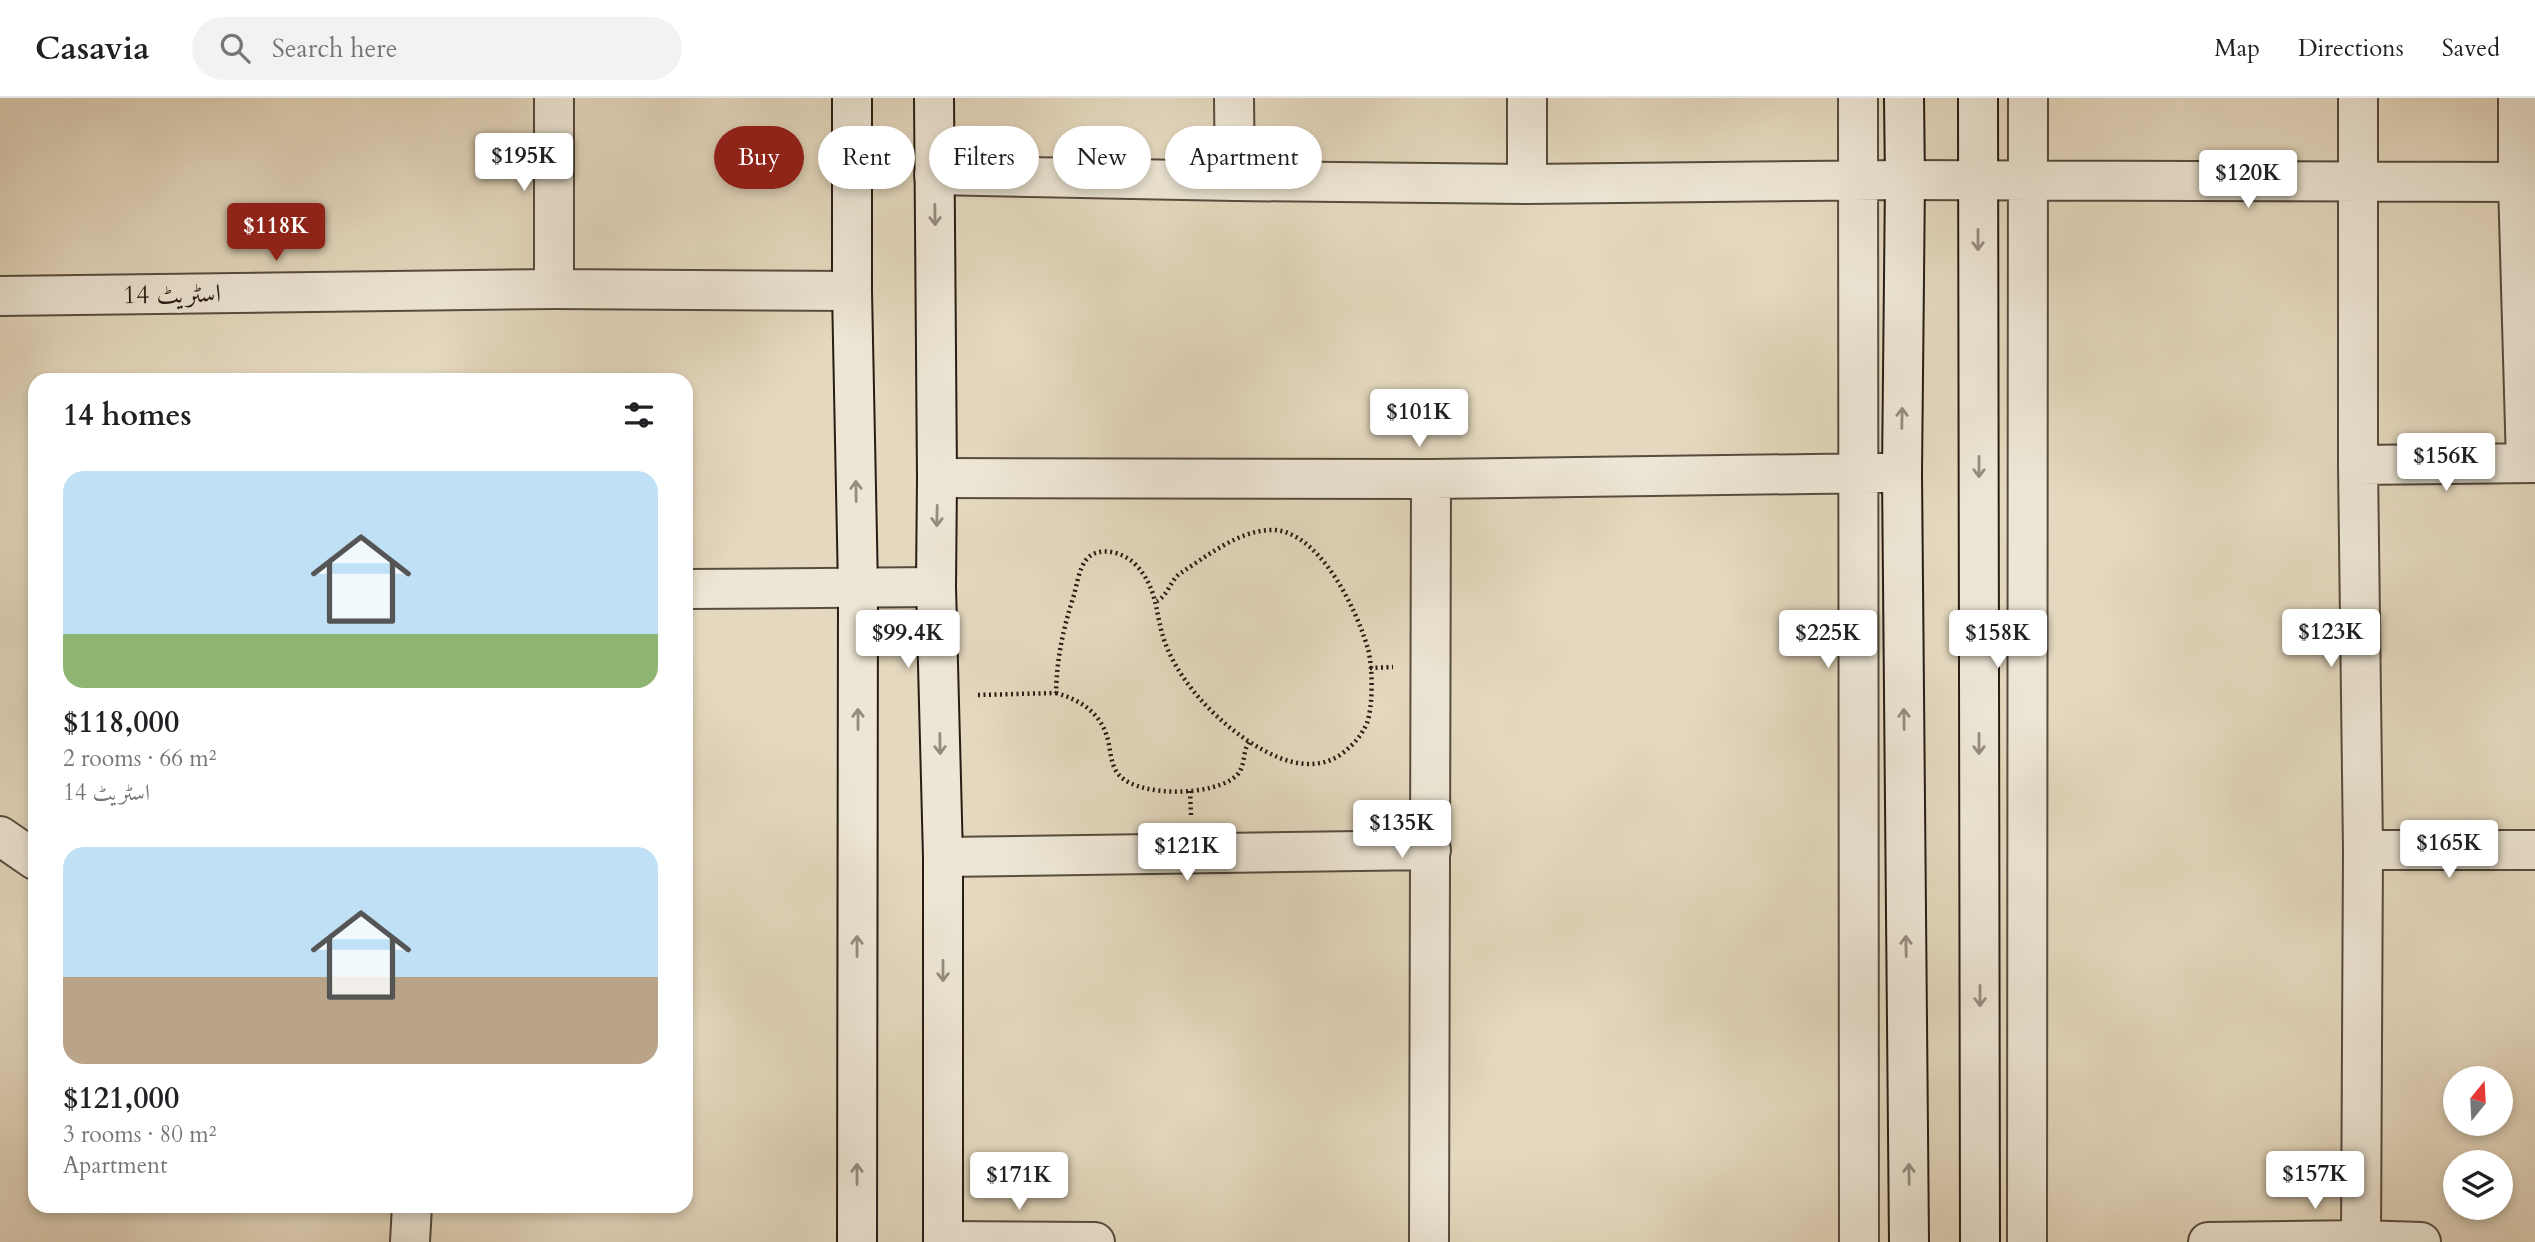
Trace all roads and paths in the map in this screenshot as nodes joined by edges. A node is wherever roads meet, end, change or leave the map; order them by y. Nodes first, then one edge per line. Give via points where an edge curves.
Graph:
1 (554, 98) edge
2 (852, 98) edge
3 (934, 98) edge
4 (1234, 98) edge
5 (1527, 98) edge
6 (1858, 98) edge
7 (1904, 98) edge
8 (1978, 98) edge
9 (2028, 98) edge
10 (2358, 98) edge
11 (2518, 98) edge
12 (934, 126) edge
13 (1234, 126) edge
14 (1039, 177) edge
15 (1165, 180) edge
16 (1905, 180) junction
17 (2028, 180) junction
18 (2358, 180) junction
19 (1859, 181) junction
20 (1978, 181) junction
21 (1322, 182) edge
22 (2518, 182) junction
23 (1527, 184) junction
24 (934, 189) edge
25 (554, 289) junction
26 (852, 291) junction
27 (0, 296) edge
28 (2530, 463) edge
29 (2358, 465) junction
30 (1902, 473) junction
31 (1857, 474) junction
32 (937, 478) junction
33 (1431, 479) junction
34 (936, 587) junction
35 (858, 588) junction
36 (693, 589) edge
37 (1157, 601) junction
38 (1056, 693) junction
39 (939, 697) junction
40 (1249, 742) junction
41 (0, 836) edge
42 (1432, 850) junction
43 (2363, 850) junction
44 (2535, 850) edge
45 (28, 855) edge
46 (943, 857) junction
47 (412, 1213) edge
48 (2361, 1240) junction
49 (410, 1242) edge
50 (857, 1242) edge
51 (943, 1242) edge
52 (1095, 1242) edge
53 (1429, 1242) edge
54 (1859, 1242) edge
55 (1909, 1242) edge
56 (1980, 1242) edge
57 (2027, 1242) edge
58 (2208, 1242) edge
59 (2421, 1242) edge

1 - 25 street
2 - 26 street
3 - 12 street
4 - 13 street
5 - 23 street
6 - 19 street
7 - 16 street
8 - 20 street
9 - 17 street
10 - 18 street
11 - 22 street
14 - 15 street
16 - 19 street
16 - 20 street
30 -> 16 street
17 - 18 street
17 - 20 street
17 - 57 street
18 - 22 street
18 - 29 street
19 - 23 street
19 - 31 street
20 -> 56 street
21 - 23 street
22 - 28 street
24 -> 32 street
25 - 26 street, اسٹریٹ 14
25 - 27 street, اسٹریٹ 14
35 -> 26 street
28 - 29 street
29 - 43 street
30 - 31 street
55 -> 30 street
31 - 33 street
31 - 54 street
32 - 33 street
32 -> 34 street
33 - 42 street
34 - 35 street
34 - 39 street
35 - 36 street
50 -> 35 street
37 - 38 path via 1149,582 1132,562 1114,552 1088,558 1059,645
37 - 40 path via 1166,646 1182,675 1198,696
37 - 40 path via 1179,574 1228,543 1270,530 1289,533 1308,545 1327,566 1369,652 1367,722 1354,746 1332,761 1303,765
38 - 39 path
38 - 40 path via 1098,716 1117,774 1156,790 1207,789 1235,777
39 -> 46 street
41 - 45 street
42 - 46 street
42 - 53 street
43 - 44 street
43 - 48 street
46 -> 51 street
47 - 49 street
48 - 58 street
48 - 59 street
51 - 52 street

